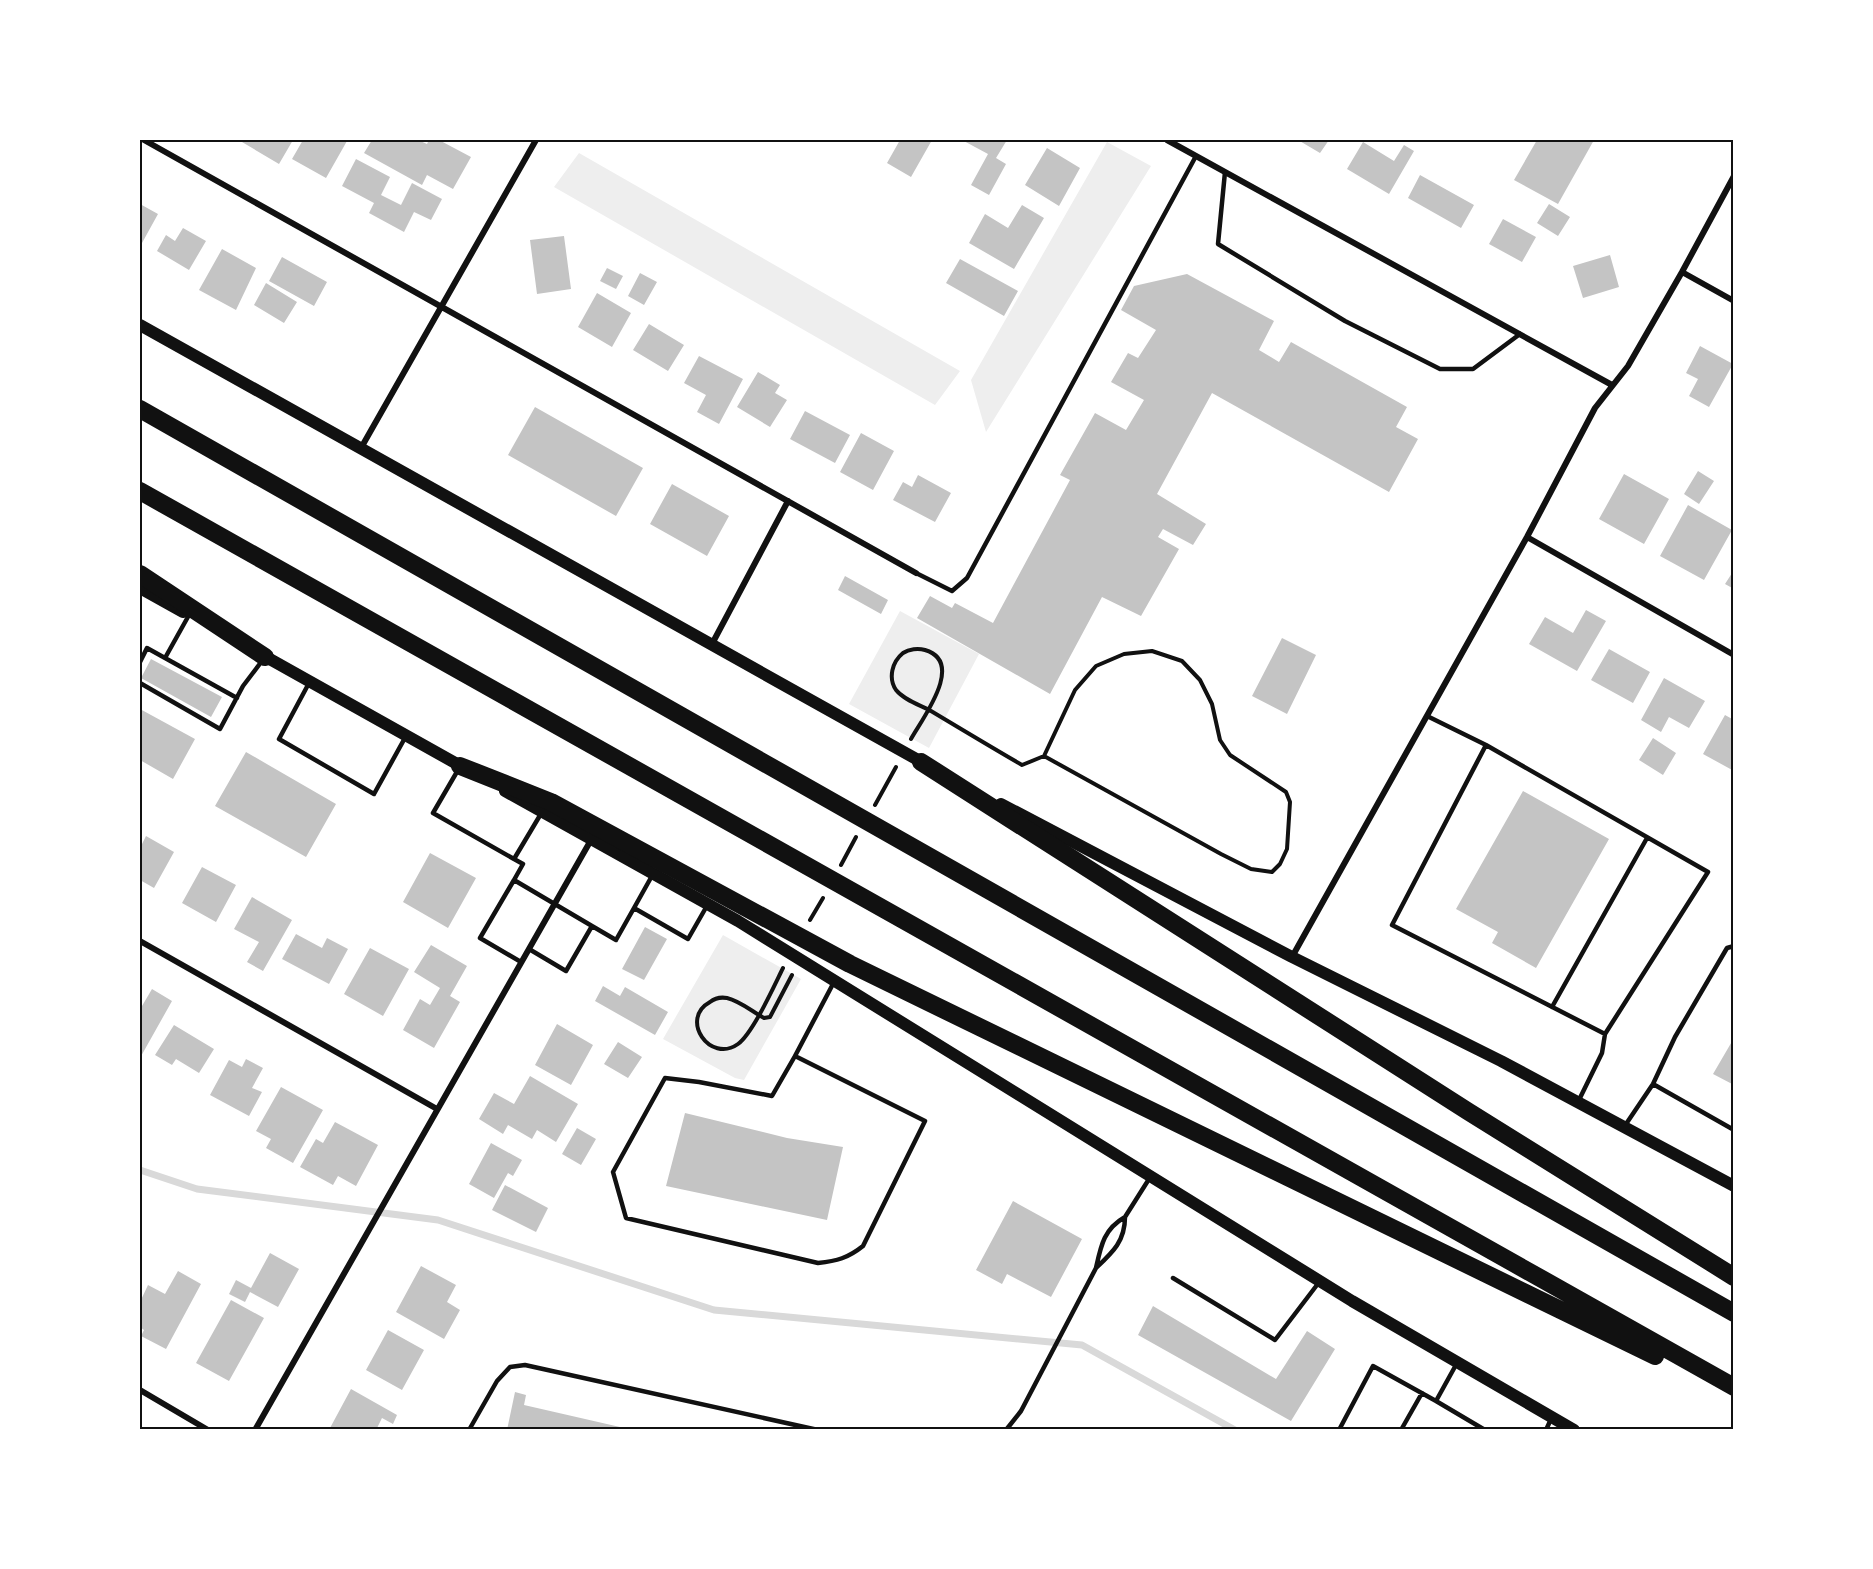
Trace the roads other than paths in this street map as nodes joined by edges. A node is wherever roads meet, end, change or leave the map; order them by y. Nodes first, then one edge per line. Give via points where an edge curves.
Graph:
1 (144, 140) edge
2 (536, 140) edge
3 (1167, 140) edge
4 (1196, 156) junction
5 (1225, 172) junction
6 (1734, 176) edge
7 (1683, 272) junction
8 (1734, 301) edge
9 (440, 306) junction
10 (140, 325) edge
11 (1520, 334) junction
12 (1612, 385) junction
13 (140, 409) edge
14 (360, 448) junction
15 (140, 491) edge
16 (789, 501) junction
17 (1527, 537) junction
18 (916, 573) joint
19 (140, 574) edge
20 (140, 588) edge
21 (189, 615) junction
22 (712, 645) junction
23 (1734, 655) edge
24 (265, 657) junction
25 (165, 658) junction
26 (140, 662) edge
27 (309, 682) junction
28 (140, 683) edge
29 (237, 698) junction
30 (1426, 716) junction
31 (406, 736) junction
32 (1486, 745) junction
33 (921, 762) junction
34 (460, 766) junction
35 (542, 812) junction
36 (1647, 838) junction
37 (591, 840) junction
38 (513, 860) junction
39 (652, 874) junction
40 (514, 880) junction
41 (555, 904) junction
42 (708, 904) junction
43 (634, 908) junction
44 (592, 926) junction
45 (140, 941) edge
46 (1734, 946) edge
47 (529, 949) junction
48 (1292, 957) junction
49 (521, 962) junction
50 (834, 982) junction
51 (1552, 1007) junction
52 (1605, 1034) junction
53 (795, 1056) junction
54 (1653, 1084) junction
55 (1578, 1102) junction
56 (437, 1109) junction
57 (1624, 1126) junction
58 (1734, 1130) edge
59 (1150, 1177) junction
60 (1734, 1186) edge
61 (1125, 1217) junction
62 (1096, 1268) junction
63 (1734, 1276) edge
64 (1173, 1278) dead end
65 (1320, 1281) junction
66 (1734, 1313) edge
67 (1458, 1362) junction
68 (1734, 1387) edge
69 (140, 1390) edge
70 (1422, 1393) junction
71 (1734, 1394) edge
72 (1436, 1401) junction
73 (1553, 1417) junction
74 (208, 1430) edge
75 (255, 1430) edge
76 (469, 1430) edge
77 (818, 1430) edge
78 (1006, 1430) edge
79 (1339, 1430) edge
80 (1401, 1430) edge
81 (1485, 1430) edge
82 (1546, 1430) edge
83 (1574, 1430) edge

1 - 9 street
2 - 9 street
3 - 4 street
4 - 5 street
4 - 18 lane via 967,578 952,591
5 - 11 street
5 - 11 lane via 1218,244 1346,321 1440,369 1473,369
6 - 7 street
7 - 8 street
7 - 12 street via 1628,366
9 - 14 street
9 - 16 street
10 - 14 main road
11 - 12 street
12 - 17 street via 1595,408
13 - 66 highway
14 - 22 main road
15 - 68 highway
16 - 18 street
16 - 22 street
17 - 23 street
17 - 30 street
19 - 24 highway
20 - 21 main road
21 - 24 main road
21 - 25 lane
22 - 33 main road
24 - 27 main road
24 - 29 lane
25 - 26 lane via 147,648
25 - 29 lane
27 - 31 main road
27 - 31 lane via 279,738 374,794
28 - 29 lane via 220,729
30 - 32 lane
30 - 48 street
31 - 34 main road
32 - 36 lane
32 - 51 lane via 1392,926
33 - 48 main road
33 - 63 highway
34 - 35 main road
34 - 38 lane via 433,813
34 - 71 highway via 551,802 850,964
35 - 37 main road
35 - 38 lane
36 - 51 lane
36 - 52 lane via 1708,872
37 - 39 main road
37 - 41 street
38 - 40 lane via 523,864
39 - 42 main road
39 - 43 lane
40 - 41 lane
40 - 49 lane via 480,938
41 - 44 lane
41 - 47 street
42 - 43 lane via 688,939
42 - 50 main road
43 - 44 lane via 616,940
44 - 47 lane via 566,971
45 - 56 street
46 - 54 lane via 1727,948
47 - 49 street
48 - 55 main road
49 - 56 street
50 - 53 lane
50 - 59 main road
51 - 52 lane
52 - 55 lane via 1602,1053
53 - 53 lane via 925,1121 862,1246 837,1261 818,1263 626,1218 613,1172 664,1078 772,1096
54 - 57 lane
54 - 58 lane
55 - 57 main road
56 - 75 street
57 - 60 main road
59 - 61 lane
59 - 65 main road
61 - 62 lane via 1125,1231 1114,1251
61 - 62 lane via 1113,1224 1101,1245
62 - 78 lane via 1021,1411
64 - 65 lane via 1275,1340
65 - 67 main road
67 - 72 lane
67 - 73 main road
69 - 74 street
70 - 72 lane
70 - 79 lane via 1373,1366
70 - 80 lane
72 - 81 lane
73 - 82 lane
73 - 83 main road
76 - 77 lane via 497,1382 510,1368 525,1365

